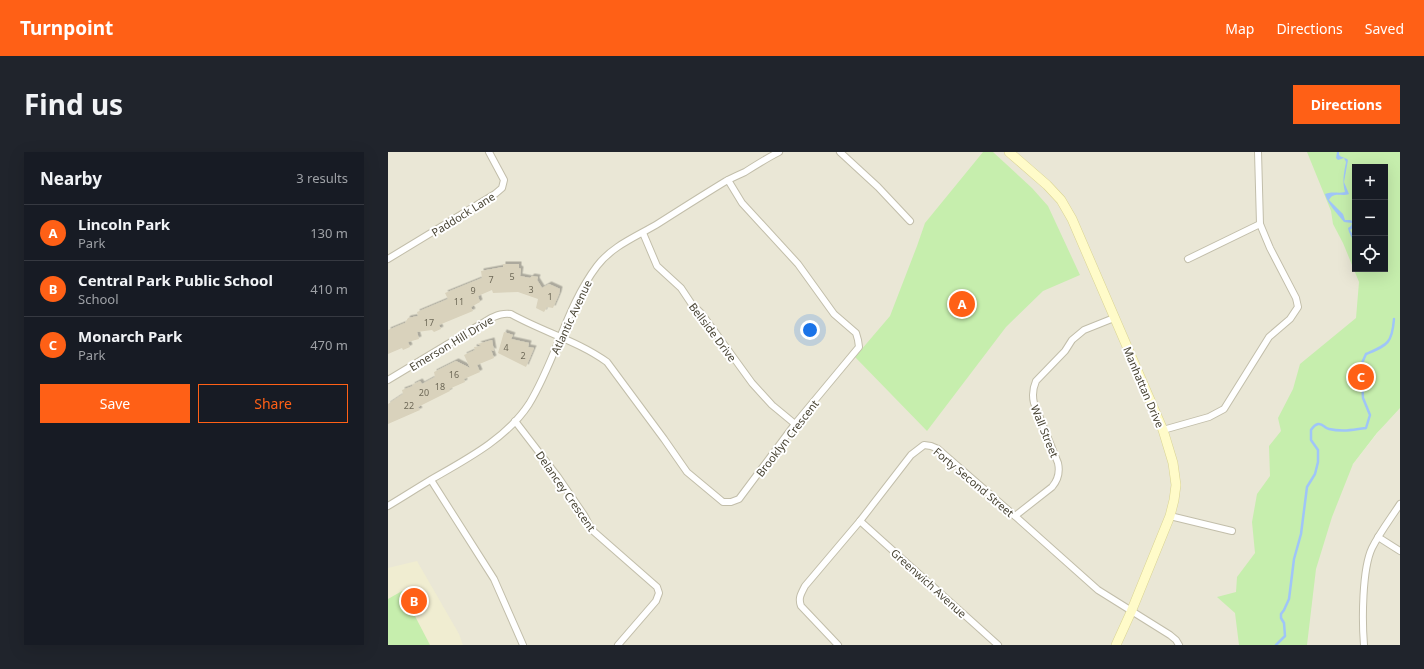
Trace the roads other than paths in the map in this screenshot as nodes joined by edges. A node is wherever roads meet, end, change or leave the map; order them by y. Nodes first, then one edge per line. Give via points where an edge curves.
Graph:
1 (489, 152) edge
2 (779, 152) edge
3 (840, 152) edge
4 (1009, 152) edge
5 (1258, 152) edge
6 (728, 180) junction
7 (910, 221) dead end
8 (1260, 224) junction
9 (643, 233) junction
10 (388, 259) edge
11 (1188, 259) dead end
12 (1114, 318) junction
13 (560, 336) junction
14 (388, 380) edge
15 (515, 421) junction
16 (795, 424) junction
17 (1163, 430) junction
18 (431, 480) junction
19 (1400, 504) edge
20 (388, 506) edge
21 (1015, 516) junction
22 (1170, 516) junction
23 (860, 521) junction
24 (1232, 531) dead end
25 (1378, 537) junction
26 (1400, 551) edge
27 (1131, 612) junction
28 (523, 645) edge
29 (618, 645) edge
30 (838, 645) edge
31 (998, 645) edge
32 (1116, 645) edge
33 (1179, 645) edge
34 (1364, 645) edge

1 - 10 street, Paddock Lane via 504,180 502,188 485,201
2 - 6 street, Atlantic Avenue
3 - 7 street
4 - 12 street, Manhattan Drive via 1061,200 1072,219
5 - 8 street
6 - 9 street, Atlantic Avenue
6 - 16 street, Brooklyn Crescent via 742,204 798,264 834,314 856,333 858,340 859,347 854,354
8 - 11 street
8 - 17 street via 1298,307 1290,319 1269,337 1224,409 1209,417
9 - 13 street, Atlantic Avenue via 625,241 598,265 585,284
9 - 16 street, Bellside Drive via 657,266 681,288 756,387 772,405
12 - 17 street, Manhattan Drive
12 - 21 street, Wall Street via 1084,330 1036,381 1032,396 1058,463 1058,476 1052,487
13 - 14 street, Emerson Hill Drive via 511,314 499,314
13 - 15 street, Atlantic Avenue via 536,392
13 - 16 street, Brooklyn Crescent via 607,362 687,472 723,502 739,499
15 - 18 street, Atlantic Avenue via 482,449
15 - 29 street, Delancey Crescent via 558,477 592,530 657,588 659,593 656,601
17 - 22 street, Manhattan Drive via 1173,462 1176,485
18 - 20 street, Atlantic Avenue
18 - 28 street via 494,580
19 - 25 street
21 - 23 street, Forty Second Street via 938,449 924,445 911,455
21 - 27 street, Forty Second Street via 1098,590
22 - 24 street
22 - 27 street, Manhattan Drive
23 - 30 street, Forty Second Street via 800,595 799,601 806,613
23 - 31 street, Greenwich Avenue
25 - 26 street
25 - 34 street via 1369,556 1366,578 1362,626
27 - 32 street, Manhattan Drive
27 - 33 street, Forty Second Street via 1170,635

